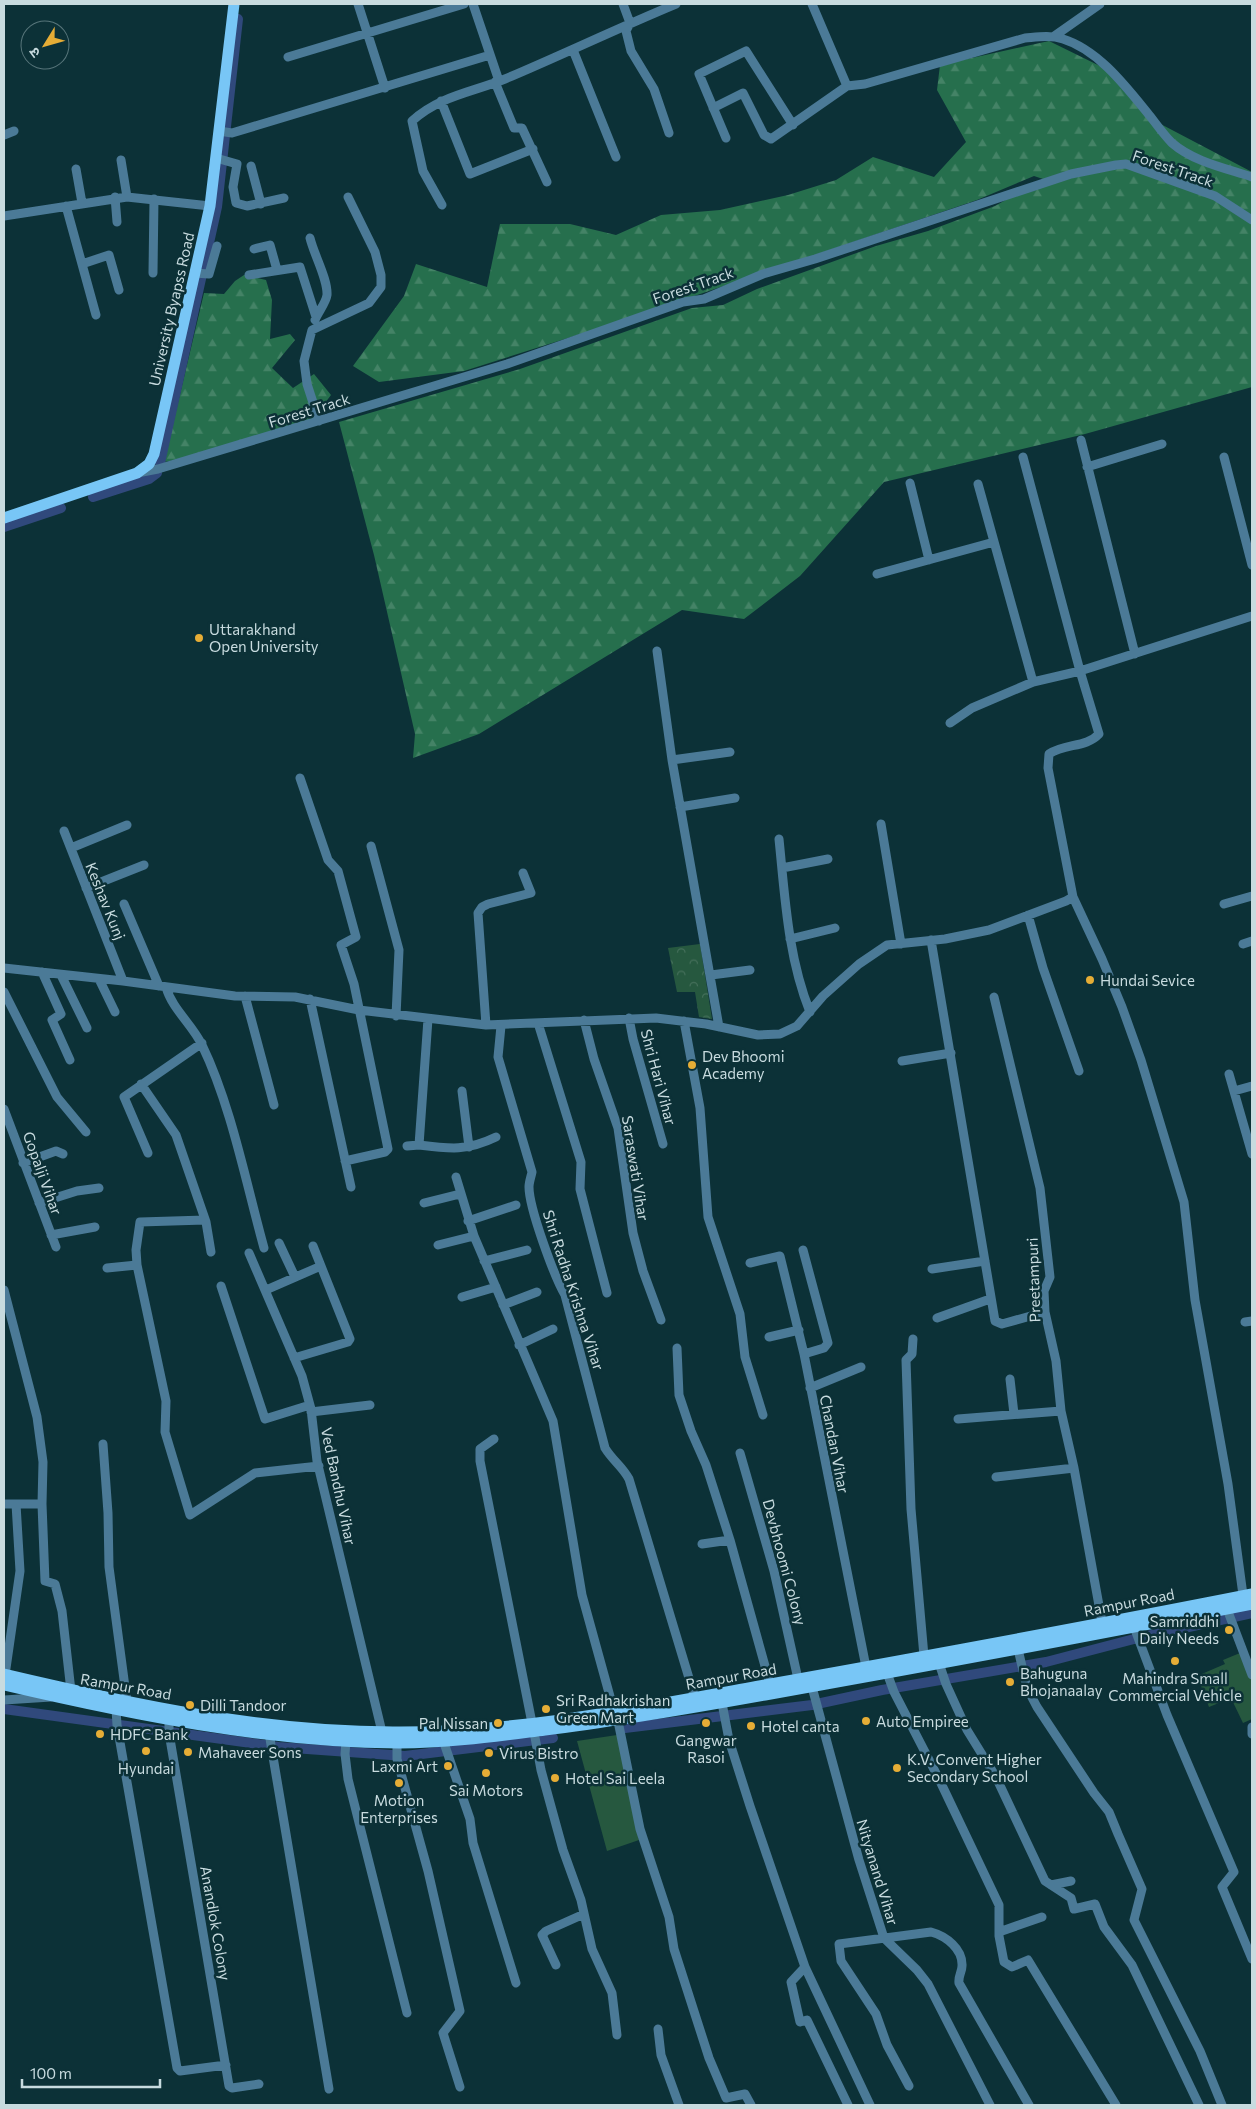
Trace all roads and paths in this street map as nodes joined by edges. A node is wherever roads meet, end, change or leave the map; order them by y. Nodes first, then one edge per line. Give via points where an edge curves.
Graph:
1 (234, 4) edge
2 (358, 4) edge
3 (464, 4) edge
4 (473, 4) edge
5 (623, 4) edge
6 (676, 4) edge
7 (812, 4) edge
8 (1100, 4) edge
9 (630, 23) junction
10 (369, 33) junction
11 (1052, 37) junction
12 (573, 50) junction
13 (490, 55) junction
14 (288, 57) dead end
15 (497, 82) junction
16 (847, 86) junction
17 (385, 88) junction
18 (441, 101) junction
19 (713, 108) junction
20 (793, 125) junction
21 (14, 131) dead end
22 (225, 132) junction
23 (670, 133) dead end
24 (4, 135) edge
25 (726, 138) dead end
26 (533, 149) junction
27 (616, 157) dead end
28 (221, 159) junction
29 (121, 160) dead end
30 (251, 166) dead end
31 (76, 169) dead end
32 (1252, 177) edge
33 (547, 182) dead end
34 (115, 197) junction
35 (127, 197) junction
36 (348, 197) dead end
37 (284, 198) dead end
38 (154, 199) junction
39 (82, 203) junction
40 (261, 204) junction
41 (442, 205) dead end
42 (66, 206) junction
43 (210, 206) junction
44 (4, 216) edge
45 (1252, 220) edge
46 (117, 222) dead end
47 (310, 238) dead end
48 (218, 246) dead end
49 (254, 249) dead end
50 (82, 264) junction
51 (277, 270) junction
52 (200, 273) junction
53 (153, 274) dead end
54 (249, 275) dead end
55 (119, 290) dead end
56 (96, 315) dead end
57 (316, 317) junction
58 (312, 330) junction
59 (319, 421) junction
60 (1081, 440) dead end
61 (1162, 444) dead end
62 (1023, 457) dead end
63 (1224, 457) dead end
64 (1088, 467) junction
65 (137, 473) junction
66 (910, 483) dead end
67 (978, 484) dead end
68 (4, 518) edge
69 (994, 542) junction
70 (929, 560) junction
71 (1252, 565) edge
72 (877, 574) dead end
73 (1252, 616) edge
74 (657, 652) dead end
75 (1135, 654) junction
76 (1080, 671) junction
77 (1033, 682) junction
78 (950, 723) dead end
79 (730, 752) dead end
80 (672, 760) junction
81 (300, 778) dead end
82 (735, 798) dead end
83 (680, 807) junction
84 (127, 824) dead end
85 (881, 824) dead end
86 (64, 831) dead end
87 (779, 840) dead end
88 (371, 846) dead end
89 (71, 848) junction
90 (828, 859) dead end
91 (144, 865) dead end
92 (782, 868) junction
93 (523, 873) dead end
94 (86, 888) junction
95 (1252, 896) edge
96 (1073, 897) junction
97 (124, 904) dead end
98 (1224, 904) dead end
99 (1028, 915) junction
100 (835, 928) dead end
101 (790, 939) junction
102 (931, 940) junction
103 (1252, 942) edge
104 (901, 944) junction
105 (1243, 944) dead end
106 (4, 968) edge
107 (750, 970) dead end
108 (42, 972) junction
109 (61, 975) junction
110 (711, 975) junction
111 (99, 979) junction
112 (123, 981) junction
113 (163, 986) junction
114 (4, 992) edge
115 (245, 996) junction
116 (994, 997) dead end
117 (310, 999) junction
118 (359, 1010) junction
119 (114, 1012) dead end
120 (810, 1012) junction
121 (396, 1016) junction
122 (629, 1018) junction
123 (428, 1019) junction
124 (584, 1020) junction
125 (684, 1021) junction
126 (538, 1023) junction
127 (486, 1025) junction
128 (501, 1026) junction
129 (719, 1027) junction
130 (87, 1028) dead end
131 (202, 1043) junction
132 (951, 1052) junction
133 (70, 1060) dead end
134 (902, 1062) dead end
135 (1079, 1071) dead end
136 (1229, 1074) dead end
137 (141, 1084) junction
138 (1252, 1086) edge
139 (462, 1091) dead end
140 (1234, 1091) junction
141 (274, 1105) dead end
142 (4, 1109) edge
143 (86, 1132) dead end
144 (496, 1137) dead end
145 (663, 1144) dead end
146 (419, 1145) junction
147 (407, 1146) dead end
148 (469, 1148) junction
149 (148, 1153) dead end
150 (63, 1154) dead end
151 (1252, 1154) edge
152 (345, 1161) junction
153 (23, 1163) junction
154 (456, 1177) dead end
155 (351, 1187) dead end
156 (100, 1188) dead end
157 (460, 1194) junction
158 (39, 1202) junction
159 (424, 1202) dead end
160 (516, 1205) dead end
161 (205, 1220) junction
162 (468, 1220) junction
163 (95, 1227) dead end
164 (52, 1235) junction
165 (474, 1236) junction
166 (279, 1243) dead end
167 (438, 1245) dead end
168 (313, 1246) dead end
169 (56, 1247) dead end
170 (264, 1248) dead end
171 (528, 1250) dead end
172 (803, 1250) dead end
173 (211, 1252) dead end
174 (249, 1253) dead end
175 (484, 1261) junction
176 (984, 1261) junction
177 (750, 1263) dead end
178 (137, 1265) junction
179 (321, 1266) junction
180 (107, 1268) dead end
181 (932, 1269) dead end
182 (295, 1277) junction
183 (221, 1286) dead end
184 (496, 1287) junction
185 (4, 1290) edge
186 (266, 1290) junction
187 (537, 1292) dead end
188 (607, 1293) dead end
189 (462, 1297) dead end
190 (990, 1299) junction
191 (503, 1305) junction
192 (1045, 1312) junction
193 (937, 1318) dead end
194 (661, 1320) dead end
195 (553, 1329) dead end
196 (799, 1330) junction
197 (769, 1337) dead end
198 (913, 1339) dead end
199 (519, 1345) junction
200 (677, 1348) dead end
201 (804, 1354) junction
202 (294, 1358) junction
203 (861, 1367) dead end
204 (1010, 1379) dead end
205 (810, 1388) junction
206 (370, 1405) dead end
207 (310, 1409) junction
208 (1061, 1411) junction
209 (1014, 1414) junction
210 (763, 1415) dead end
211 (958, 1419) dead end
212 (494, 1440) dead end
213 (103, 1444) dead end
214 (740, 1453) dead end
215 (319, 1466) junction
216 (1074, 1468) junction
217 (996, 1477) dead end
218 (4, 1504) edge
219 (16, 1504) junction
220 (42, 1504) junction
221 (730, 1540) junction
222 (702, 1544) dead end
223 (1248, 1594) edge
224 (1252, 1604) edge
225 (1228, 1615) junction
226 (1102, 1622) junction
227 (1135, 1631) junction
228 (1018, 1649) junction
229 (977, 1651) junction
230 (924, 1656) junction
231 (940, 1663) junction
232 (866, 1668) junction
233 (1252, 1675) edge
234 (4, 1678) edge
235 (888, 1678) junction
236 (798, 1679) junction
237 (770, 1684) junction
238 (812, 1687) junction
239 (71, 1691) junction
240 (56, 1697) junction
241 (695, 1698) junction
242 (4, 1700) edge
243 (127, 1702) junction
244 (116, 1709) junction
245 (723, 1712) junction
246 (616, 1716) junction
247 (169, 1727) junction
248 (1252, 1727) edge
249 (382, 1732) junction
250 (534, 1734) junction
251 (1252, 1734) edge
252 (270, 1742) junction
253 (445, 1747) junction
254 (346, 1748) junction
255 (397, 1751) junction
256 (1071, 1881) dead end
257 (1052, 1885) junction
258 (584, 1914) junction
259 (1042, 1917) dead end
260 (999, 1932) junction
261 (884, 1938) junction
262 (1252, 1959) edge
263 (556, 1965) dead end
264 (804, 1967) junction
265 (516, 1983) dead end
266 (406, 2013) dead end
267 (658, 2029) dead end
268 (617, 2034) dead end
269 (226, 2065) junction
270 (259, 2084) dead end
271 (909, 2086) dead end
272 (460, 2087) dead end
273 (329, 2089) dead end
274 (679, 2105) edge
275 (751, 2105) edge
276 (848, 2105) edge
277 (870, 2105) edge
278 (990, 2105) edge
279 (1029, 2105) edge
280 (1116, 2105) edge
281 (1199, 2105) edge
282 (1222, 2105) edge

1 - 22 main road, University Byapss Road
2 - 10 street
3 - 10 street
4 - 13 street
5 - 9 street
6 - 9 street
7 - 16 street
8 - 11 street
9 - 12 street
9 - 23 street via 626,32 631,51 654,89
10 - 14 street
10 - 17 street
11 - 16 street via 1025,38 865,84
11 - 32 street via 1080,45 1094,55 1172,142 1195,158
12 - 15 street
12 - 27 street
13 - 15 street
13 - 17 street
15 - 18 street
15 - 26 street via 514,128 522,128
16 - 20 street
17 - 22 street
18 - 26 street via 470,174
18 - 41 street via 412,121 423,171
19 - 20 street via 743,93 764,135 771,139
19 - 20 street via 699,74 746,51
19 - 25 street
21 - 24 street
22 - 28 main road, University Byapss Road
26 - 33 street
28 - 40 street via 237,164 233,187 236,203 247,206
28 - 43 main road, University Byapss Road
29 - 35 street
30 - 40 street
31 - 39 street
34 - 35 street
34 - 39 street
34 - 46 street
35 - 38 street
36 - 58 street via 375,252 381,287 369,303
37 - 40 street
38 - 43 street
38 - 53 street
39 - 42 street
42 - 44 street
42 - 50 street
43 - 52 main road, University Byapss Road
45 - 59 street, Forest Track via 1215,196 1126,164 1070,174 763,274 704,299 683,302 507,364
47 - 57 street via 324,276 327,296
48 - 52 street via 209,274
49 - 51 street via 270,245
50 - 55 street via 109,255
50 - 56 street
51 - 54 street
51 - 57 street via 300,267
52 - 65 main road, University Byapss Road via 154,454 149,464
57 - 58 street
58 - 59 street via 304,361 307,384
59 - 65 street, Forest Track
60 - 64 street
61 - 64 street
62 - 76 street
63 - 71 street
64 - 75 street
65 - 68 main road, University Byapss Road
66 - 70 street
67 - 69 street
69 - 70 street
69 - 77 street
70 - 72 street
73 - 75 street
74 - 80 street
75 - 76 street
76 - 77 street
76 - 96 street via 1099,734 1092,741 1049,754 1048,768
77 - 78 street via 972,708
79 - 80 street
80 - 83 street
81 - 118 street via 328,860 338,871 356,937 341,945
82 - 83 street
83 - 110 street
84 - 89 street
85 - 104 street
86 - 89 street, Keshav Kunj
87 - 92 street
88 - 121 street via 398,950
89 - 94 street, Keshav Kunj
90 - 92 street
91 - 94 street
92 - 101 street
93 - 127 street via 531,893 488,904 478,913
94 - 112 street, Keshav Kunj
95 - 98 street
96 - 99 street
96 - 223 street via 1125,1016 1184,1202 1195,1300
97 - 113 street
99 - 102 street via 989,930
99 - 135 street
100 - 101 street
101 - 120 street via 800,987
102 - 104 street
102 - 132 street
103 - 105 street
104 - 120 street via 875,952 823,996
106 - 108 street
107 - 110 street
108 - 109 street
108 - 133 street via 61,1014 52,1020
109 - 111 street
109 - 130 street
110 - 129 street
111 - 112 street
111 - 119 street
112 - 113 street
113 - 115 street
113 - 131 street
114 - 143 street via 57,1098
115 - 117 street
115 - 141 street
116 - 192 street, Preetampuri via 1040,1188 1050,1277 1044,1291
117 - 118 street
117 - 152 street
118 - 121 street
118 - 152 street via 388,1149
120 - 129 street via 797,1026 780,1034 758,1035
121 - 123 street
122 - 124 street
122 - 125 street
122 - 145 street, Shri Hari Vihar via 632,1039
123 - 127 street
123 - 146 street
124 - 126 street
124 - 194 street, Saraswati Vihar via 618,1128 633,1232
125 - 129 street
125 - 210 street via 700,1108 708,1217 740,1314 745,1357
126 - 128 street
126 - 188 street via 581,1162 580,1189
127 - 128 street
128 - 241 street, Shri Radha Krishna Vihar via 498,1057 532,1172 529,1188 537,1221 564,1295 606,1448 613,1462 624,1470 629,1479
131 - 137 street
131 - 170 street via 223,1100
132 - 134 street
132 - 176 street
136 - 140 street
137 - 149 street via 124,1097
137 - 161 street via 176,1135
138 - 140 street
139 - 148 street
140 - 151 street
142 - 153 street, Gopalji Vihar
144 - 148 street
146 - 147 street
146 - 148 street
150 - 153 street via 56,1150
152 - 155 street
153 - 158 street, Gopalji Vihar
154 - 157 street
156 - 158 street
157 - 159 street
157 - 162 street
158 - 164 street, Gopalji Vihar
160 - 162 street
161 - 173 street
161 - 178 street via 139,1222
162 - 165 street
163 - 164 street
164 - 169 street, Gopalji Vihar
165 - 167 street
165 - 175 street
166 - 182 street
168 - 179 street
171 - 175 street
172 - 201 street via 828,1343 824,1348
174 - 186 street, Ved Bandhu Vihar
175 - 184 street
176 - 181 street
176 - 190 street
177 - 196 street, Chandan Vihar via 780,1256
178 - 180 street
178 - 215 street via 166,1401 165,1432 190,1515 255,1473
179 - 182 street
179 - 202 street via 350,1340
182 - 186 street
183 - 207 street via 265,1419
184 - 189 street
184 - 191 street
185 - 220 street via 37,1417 43,1462
186 - 202 street, Ved Bandhu Vihar
187 - 191 street
190 - 192 street via 998,1324
190 - 193 street
191 - 199 street
192 - 208 street, Preetampuri via 1056,1360
195 - 199 street
196 - 197 street
196 - 201 street, Chandan Vihar
198 - 230 street via 912,1354 906,1360 912,1509
199 - 246 street via 553,1421 582,1594
200 - 221 street via 679,1395
201 - 205 street, Chandan Vihar
202 - 207 street, Ved Bandhu Vihar
203 - 205 street
204 - 209 street
205 - 232 street, Chandan Vihar
206 - 207 street
207 - 215 street, Ved Bandhu Vihar
208 - 209 street
208 - 216 street, Preetampuri
209 - 211 street
212 - 250 street via 480,1449 480,1461
213 - 243 street via 109,1567
214 - 236 street, Devbhoomi Colony via 777,1581
215 - 249 street, Ved Bandhu Vihar
216 - 217 street
216 - 226 street, Preetampuri
218 - 219 street
219 - 220 street
219 - 234 street via 20,1571
220 - 239 street via 45,1581 55,1584 62,1611
221 - 222 street
221 - 237 street
223 - 226 main road, Rampur Road
224 - 225 main road
225 - 227 main road
225 - 233 street
226 - 229 main road, Rampur Road
227 - 228 main road
227 - 262 street via 1234,1872 1222,1887
228 - 229 main road
228 - 282 street via 1027,1688 1036,1707 1109,1812 1142,1890 1134,1920 1200,2050
229 - 230 main road, Rampur Road
229 - 231 main road
230 - 232 main road, Rampur Road
231 - 235 main road
231 - 257 street via 944,1680 967,1730 996,1776 1045,1881
232 - 236 main road, Rampur Road
234 - 239 main road, Rampur Road
234 - 240 main road
235 - 238 main road
235 - 260 street via 999,1905
236 - 237 main road, Rampur Road
237 - 241 main road, Rampur Road
238 - 245 main road
238 - 261 street, Nityanand Vihar
239 - 243 main road, Rampur Road
240 - 242 street
240 - 244 main road
241 - 246 main road, Rampur Road
243 - 249 main road, Rampur Road via 263,1723
244 - 247 main road
244 - 269 street via 177,2068 180,2071
245 - 246 main road
245 - 264 street via 750,1806
246 - 250 main road, Rampur Road
246 - 275 street via 640,1829 669,1918 680,1971 709,2058 726,2098 745,2094
247 - 252 main road
247 - 269 street, Anandlok Colony
248 - 251 street
249 - 250 main road, Rampur Road
250 - 253 main road
250 - 258 street via 563,1850
252 - 254 main road
252 - 273 street
253 - 255 main road
253 - 265 street via 470,1819 473,1843
254 - 255 main road
254 - 266 street via 351,1788
255 - 272 street via 460,2010 443,2033
256 - 257 street
257 - 281 street via 1070,1898 1074,1909 1095,1904 1104,1927 1132,1965
258 - 263 street via 542,1935
258 - 268 street via 592,1949 612,1993
259 - 260 street
260 - 280 street via 1004,1962 1012,1967 1028,1960
261 - 271 street via 839,1944 840,1952 876,2014 887,2045
261 - 278 street, Nityanand Vihar via 928,1984
261 - 279 street via 931,1932 942,1935 952,1944 960,1955 959,1983
264 - 276 street via 791,1982 800,2022 807,2020
264 - 277 street
267 - 274 street via 661,2055
269 - 270 street, Anandlok Colony via 230,2088

